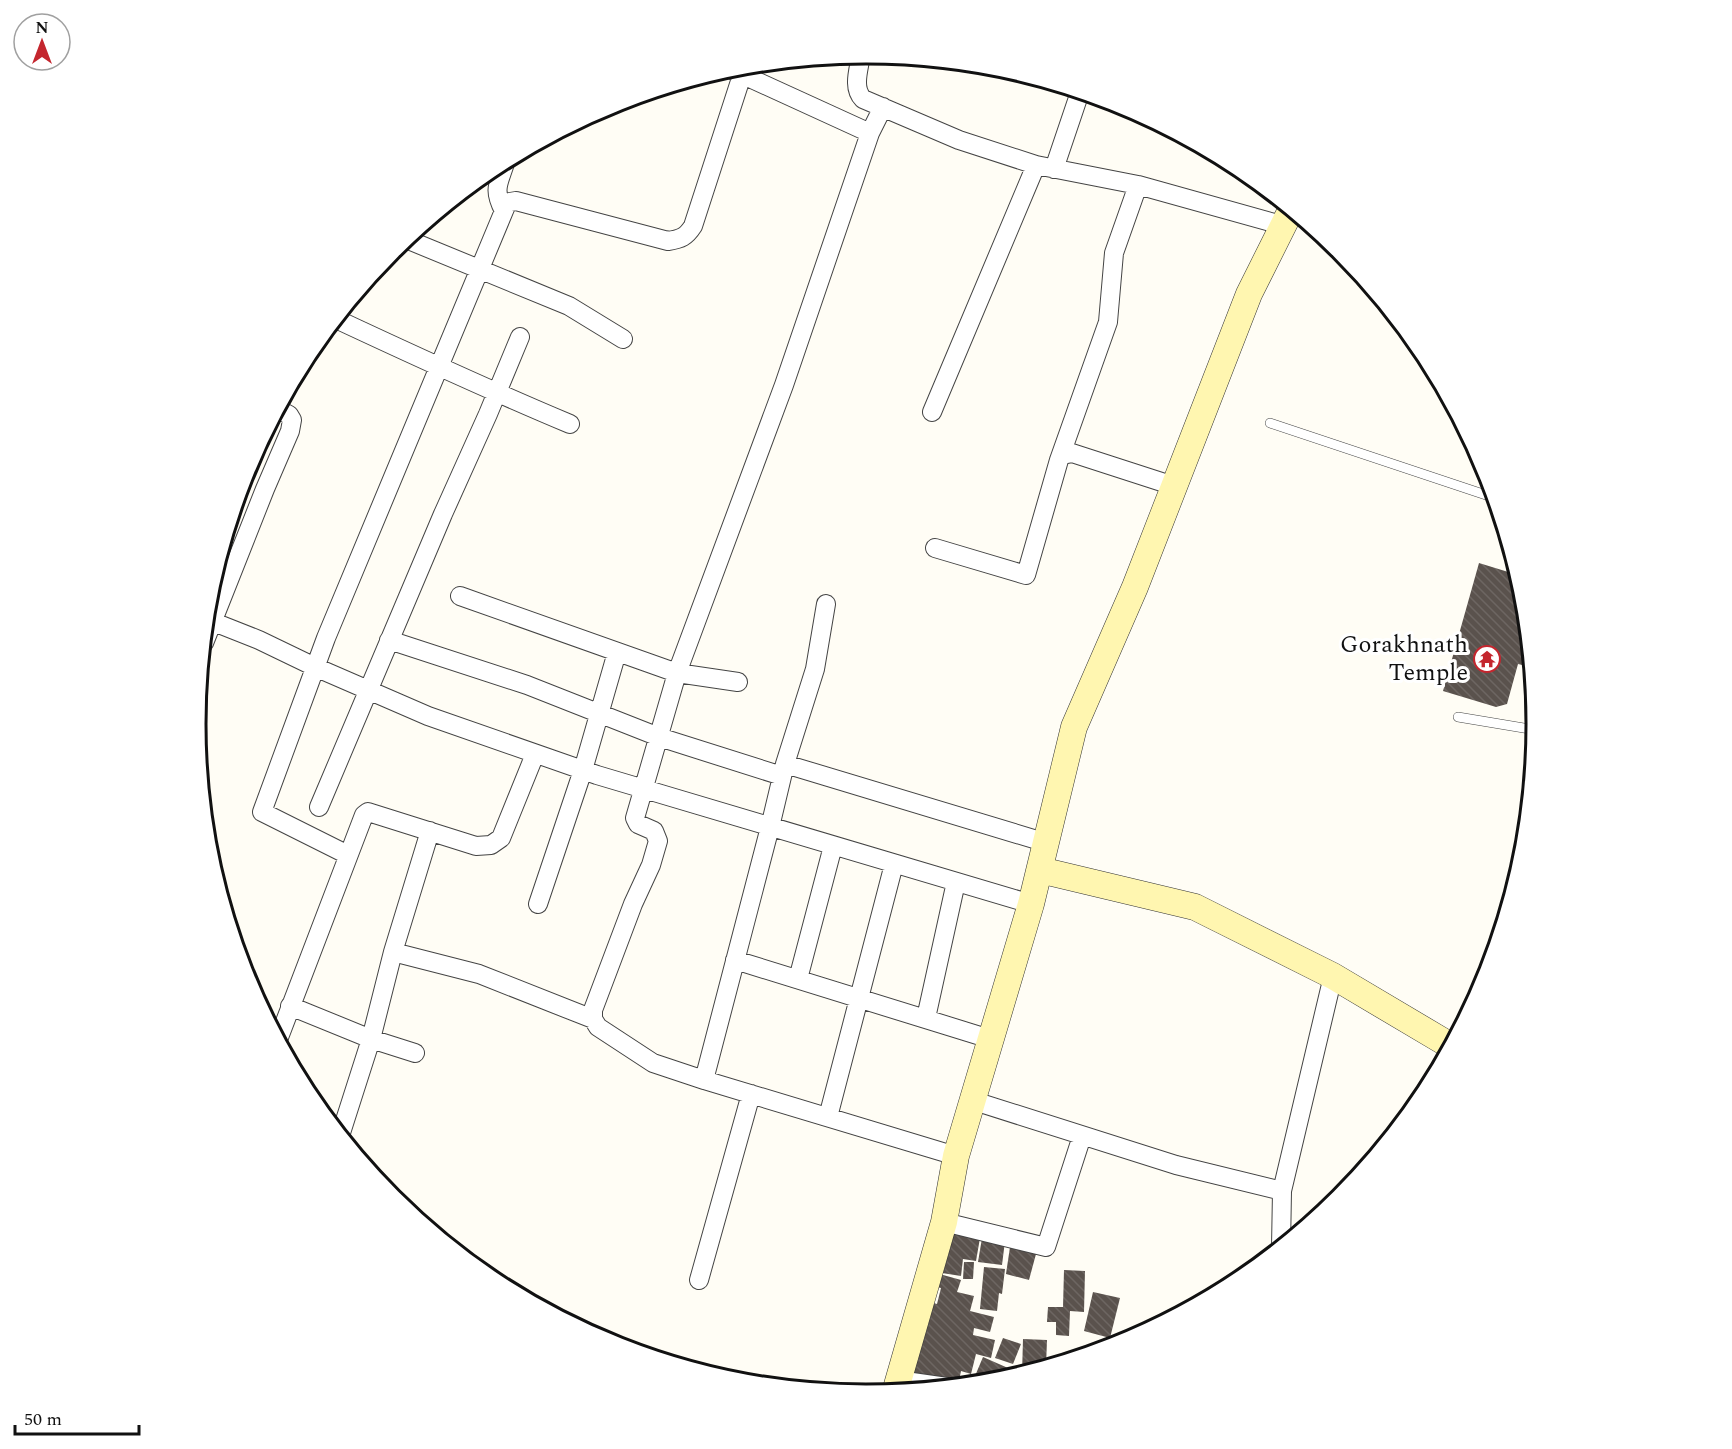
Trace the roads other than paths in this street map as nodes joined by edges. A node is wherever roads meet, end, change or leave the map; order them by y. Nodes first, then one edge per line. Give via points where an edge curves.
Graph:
1 (860, 64) edge
2 (747, 75) edge
3 (733, 78) edge
4 (1077, 100) edge
5 (883, 107) junction
6 (870, 133) junction
7 (1036, 165) junction
8 (1054, 169) junction
9 (501, 175) edge
10 (1138, 185) junction
11 (504, 211) junction
12 (1288, 218) edge
13 (415, 243) edge
14 (480, 270) junction
15 (343, 322) edge
16 (520, 337) dead end
17 (623, 339) dead end
18 (440, 368) junction
19 (497, 393) junction
20 (932, 412) dead end
21 (284, 413) edge
22 (1270, 423) dead end
23 (570, 424) dead end
24 (1059, 460) junction
25 (1174, 486) junction
26 (1484, 494) edge
27 (935, 548) dead end
28 (460, 596) dead end
29 (219, 597) edge
30 (826, 604) dead end
31 (215, 622) edge
32 (390, 640) junction
33 (617, 652) junction
34 (315, 667) junction
35 (677, 673) junction
36 (738, 682) dead end
37 (369, 691) junction
38 (600, 713) junction
39 (1458, 717) dead end
40 (1526, 728) edge
41 (659, 737) junction
42 (535, 754) junction
43 (584, 770) junction
44 (784, 770) junction
45 (644, 789) junction
46 (319, 807) dead end
47 (770, 827) junction
48 (430, 831) junction
49 (1047, 843) junction
50 (833, 846) junction
51 (348, 855) junction
52 (894, 864) junction
53 (1040, 870) junction
54 (956, 882) junction
55 (538, 904) dead end
56 (1031, 904) junction
57 (393, 952) junction
58 (735, 960) junction
59 (1333, 976) junction
60 (798, 979) junction
61 (859, 997) junction
62 (290, 1006) junction
63 (926, 1018) junction
64 (593, 1019) junction
65 (281, 1030) edge
66 (371, 1039) junction
67 (990, 1039) junction
68 (1445, 1042) edge
69 (415, 1053) dead end
70 (704, 1080) junction
71 (751, 1094) junction
72 (971, 1100) junction
73 (828, 1117) junction
74 (343, 1127) edge
75 (1082, 1136) junction
76 (956, 1156) junction
77 (1282, 1191) junction
78 (944, 1222) junction
79 (1281, 1237) edge
80 (699, 1280) dead end
81 (898, 1383) edge

1 - 5 street via 859,95
2 - 6 street
3 - 11 street via 693,226 687,235 668,241 516,201 510,202
4 - 8 street
5 - 6 street
5 - 7 street via 958,140
6 - 35 street via 788,374
7 - 8 street
7 - 20 street
8 - 10 street
9 - 11 street via 496,191
10 - 12 street
10 - 24 street via 1114,253 1108,322
11 - 14 street
12 - 25 street via 1249,294
13 - 14 street
14 - 17 street via 569,306
14 - 18 street
15 - 18 street
16 - 19 street
18 - 19 street
18 - 34 street
19 - 23 street
19 - 32 street
21 - 29 street via 292,420 290,431
22 - 26 lane
24 - 25 street via 1072,453
24 - 27 street via 1026,575
25 - 49 street via 1074,727
28 - 33 street
30 - 44 street via 815,669
31 - 34 street
32 - 37 street
32 - 38 street
33 - 35 street
33 - 38 street
34 - 37 street
34 - 51 street via 262,812
35 - 36 street
35 - 41 street
37 - 42 street
37 - 46 street
38 - 41 street
38 - 43 street
39 - 40 lane
41 - 44 street
41 - 45 street
42 - 43 street
42 - 48 street via 501,838 476,846
43 - 45 street
43 - 55 street
44 - 47 street
44 - 49 street
45 - 47 street
45 - 64 street via 636,822 654,831 658,842 597,999
47 - 50 street
47 - 58 street
48 - 51 street via 368,812 361,819
48 - 57 street
49 - 53 street
50 - 52 street
50 - 60 street
51 - 62 street
52 - 54 street
52 - 61 street
53 - 56 street
53 - 59 street via 1195,907
54 - 56 street
54 - 63 street
56 - 67 street
57 - 64 street via 479,974
57 - 66 street
58 - 60 street
58 - 70 street
59 - 68 street
59 - 77 street
60 - 61 street
61 - 63 street
61 - 73 street
62 - 65 street
62 - 66 street
63 - 67 street
64 - 70 street via 598,1028 653,1063
66 - 69 street
66 - 74 street
67 - 72 street
70 - 71 street
71 - 73 street
71 - 80 street
72 - 75 street
72 - 76 street
73 - 76 street
75 - 77 street via 1176,1165
75 - 78 street via 1046,1247
76 - 78 street
77 - 79 street
78 - 81 street

